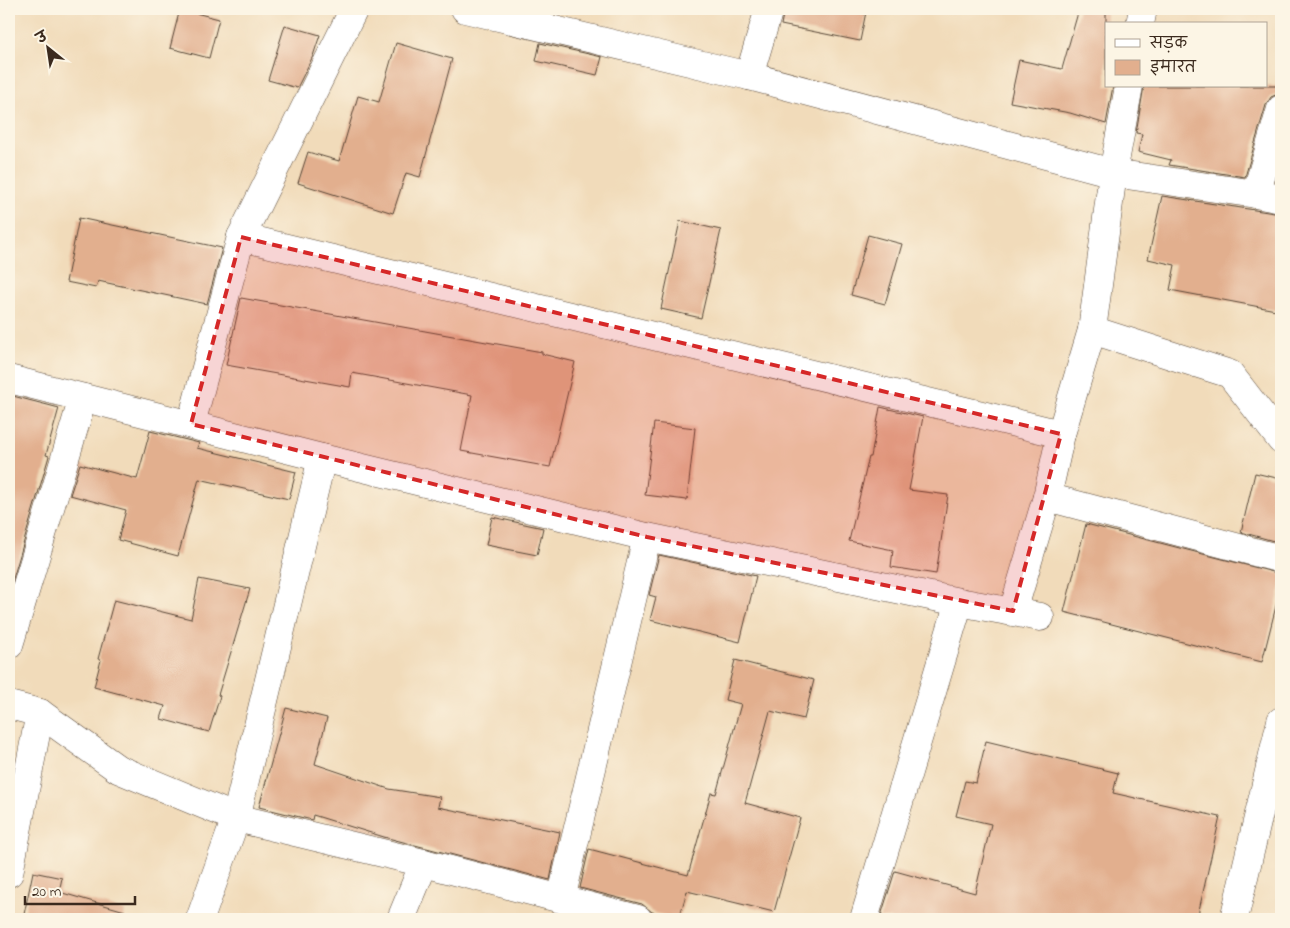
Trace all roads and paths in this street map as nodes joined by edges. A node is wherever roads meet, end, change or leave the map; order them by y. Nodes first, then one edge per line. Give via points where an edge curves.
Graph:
1 (354, 9) edge
2 (465, 9) edge
3 (769, 9) edge
4 (1143, 9) edge
5 (1140, 22) edge
6 (749, 76) junction
7 (1129, 88) edge
8 (1281, 109) edge
9 (1113, 173) junction
10 (1269, 196) edge
11 (241, 237) junction
12 (1092, 330) junction
13 (9, 379) edge
14 (83, 398) junction
15 (191, 424) junction
16 (1061, 434) junction
17 (1281, 440) edge
18 (322, 458) junction
19 (1047, 497) junction
20 (648, 537) junction
21 (1281, 559) edge
22 (959, 602) junction
23 (1013, 611) junction
24 (1040, 617) dead end
25 (9, 645) edge
26 (9, 705) edge
27 (40, 713) junction
28 (1281, 721) edge
29 (236, 818) junction
30 (424, 863) junction
31 (9, 873) edge
32 (561, 898) junction
33 (595, 914) edge
34 (200, 919) edge
35 (401, 919) edge
36 (638, 919) edge
37 (864, 919) edge
38 (1234, 919) edge

1 - 11 street
2 - 6 street
3 - 6 street
4 - 5 street
6 - 9 street
7 - 9 street
8 - 10 street
9 - 10 street
9 - 12 street
11 - 15 street
11 - 16 street
12 - 16 street
12 - 17 street via 1230,374
13 - 14 street
14 - 15 street
14 - 25 street
15 - 18 street
16 - 19 street
18 - 20 street
18 - 29 street
19 - 21 street
19 - 23 street
20 - 22 street
20 - 32 street
22 - 23 street
22 - 37 street
23 - 24 street
26 - 27 street
27 - 29 street via 118,768
27 - 31 street
28 - 38 street
29 - 30 street
29 - 34 street
30 - 32 street
30 - 35 street
32 - 33 street
33 - 36 street

